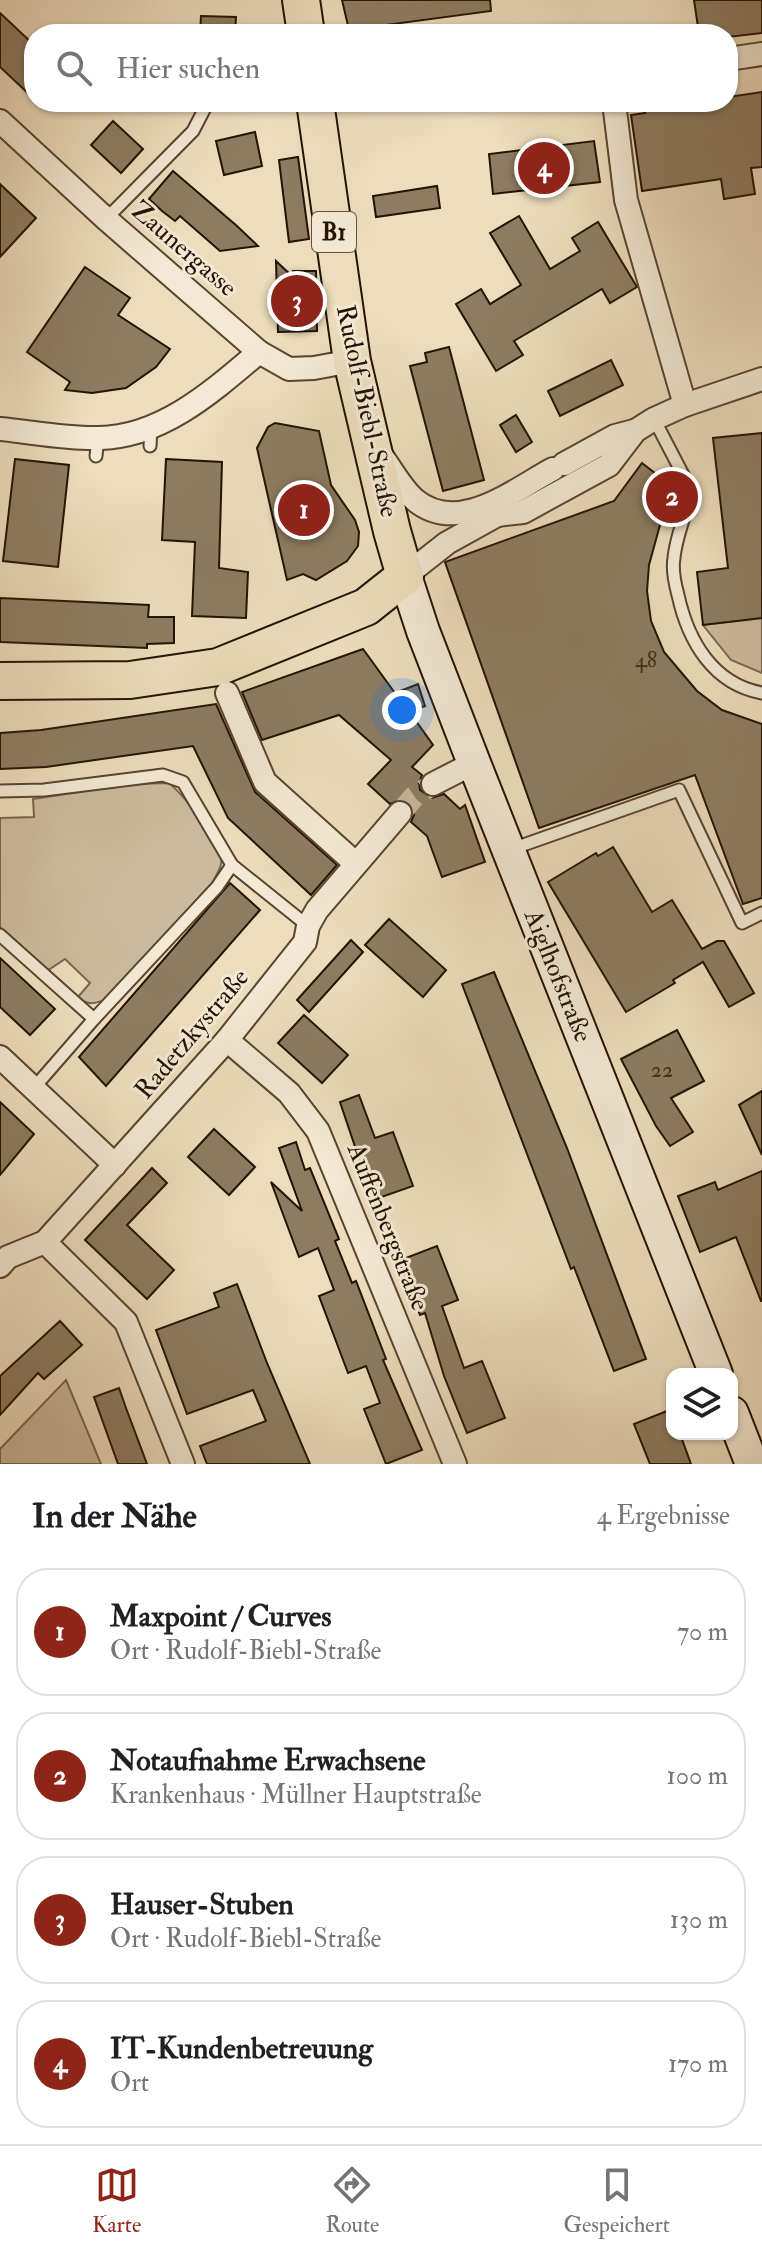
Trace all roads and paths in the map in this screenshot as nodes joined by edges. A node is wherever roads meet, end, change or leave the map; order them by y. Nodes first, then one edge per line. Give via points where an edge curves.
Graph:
1 (301, 0) edge
2 (305, 24) edge
3 (762, 54) edge
4 (738, 58) edge
5 (203, 112) edge
6 (316, 112) edge
7 (615, 112) edge
8 (0, 121) edge
9 (106, 219) junction
10 (259, 352) junction
11 (352, 361) junction
12 (762, 379) edge
13 (685, 405) junction
14 (0, 429) edge
15 (632, 433) junction
16 (371, 441) junction
17 (494, 510) junction
18 (405, 576) junction
19 (0, 681) edge
20 (227, 693) dead end
21 (762, 693) edge
22 (474, 763) junction
23 (433, 784) tunnel mouth
24 (0, 791) edge
25 (400, 813) tunnel mouth
26 (509, 850) junction
27 (355, 863) junction
28 (232, 865) junction
29 (762, 913) edge
30 (308, 926) junction
31 (0, 935) edge
32 (94, 1019) junction
33 (227, 1040) junction
34 (0, 1057) edge
35 (33, 1089) junction
36 (115, 1165) junction
37 (45, 1242) junction
38 (0, 1266) edge
39 (714, 1368) edge
40 (738, 1428) edge
41 (183, 1464) edge
42 (455, 1464) edge
43 (752, 1464) edge

1 - 2 main road
3 - 4 street
5 - 9 lane via 193,131
6 - 11 main road, Rudolf-Biebl-Straße / B1
7 - 13 street via 626,200
8 - 9 street, Zaunergasse
9 - 10 street, Zaunergasse
10 - 11 street, Zaunergasse via 289,369
10 - 14 street via 212,398 176,415 151,437 131,434 97,447
11 - 16 main road, Rudolf-Biebl-Straße / B1
12 - 13 street
13 - 15 street
15 - 17 street
15 - 17 lane via 590,439 551,460 512,482
15 - 17 street via 609,465 523,512
15 - 21 lane via 692,492 673,560 691,639 724,678
16 - 17 street via 421,505 458,514
16 - 18 main road, Rudolf-Biebl-Straße
17 - 18 street
18 - 19 main road via 366,607 218,667 130,680
18 - 22 street, Aiglhofstraße
20 - 27 street via 265,782
22 - 23 street
22 - 26 street, Aiglhofstraße
24 - 28 lane via 163,775 183,782
25 - 27 street, Radetzkystraße
26 - 29 lane via 679,790 742,923
26 - 39 street, Aiglhofstraße
27 - 30 street, Radetzkystraße
28 - 30 lane
28 - 32 lane
30 - 33 street, Radetzkystraße via 305,942
31 - 32 lane
32 - 35 lane
33 - 36 street, Radetzkystraße
33 - 42 street, Auffenbergstraße via 289,1093 318,1131
34 - 35 street
35 - 36 street
36 - 37 street, Radetzkystraße
37 - 38 street, Radetzkystraße via 8,1257
37 - 41 street via 126,1322
40 - 43 street

